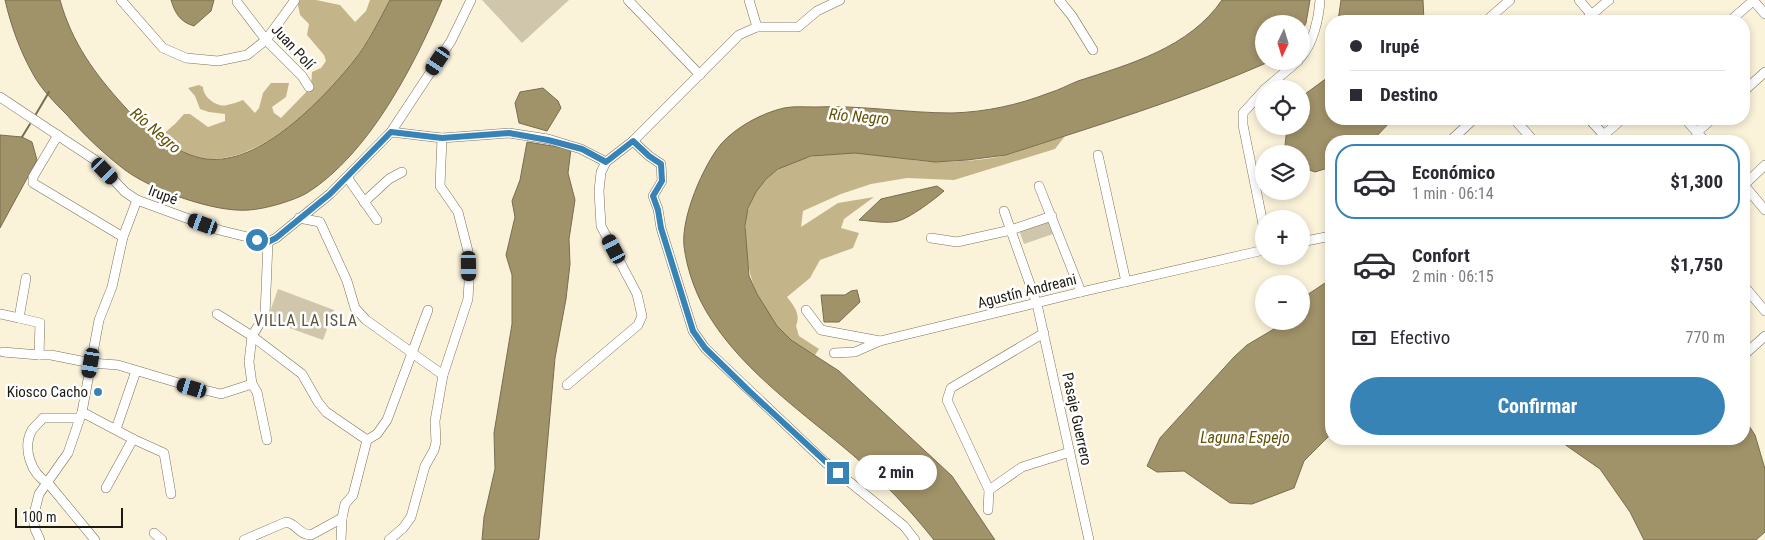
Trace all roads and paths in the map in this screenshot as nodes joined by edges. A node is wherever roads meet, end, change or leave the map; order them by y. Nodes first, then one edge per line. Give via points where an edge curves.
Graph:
1 (121, 0) edge
2 (295, 0) edge
3 (471, 0) edge
4 (628, 0) edge
5 (749, 0) edge
6 (840, 0) edge
7 (1059, 0) edge
8 (1320, 0) edge
9 (1510, 0) edge
10 (1579, 0) edge
11 (1609, 0) edge
12 (1754, 0) edge
13 (237, 2) dead end
14 (1765, 14) edge
15 (1493, 15) edge
16 (1592, 15) edge
17 (1596, 15) edge
18 (1737, 15) edge
19 (757, 27) junction
20 (266, 40) junction
21 (1310, 44) edge
22 (1093, 50) dead end
23 (1287, 70) edge
24 (1765, 72) edge
25 (700, 74) junction
26 (1275, 80) edge
27 (1750, 86) edge
28 (309, 87) dead end
29 (0, 97) edge
30 (1255, 99) edge
31 (1467, 125) edge
32 (1519, 125) edge
33 (1615, 125) edge
34 (1707, 125) edge
35 (391, 132) junction
36 (58, 135) junction
37 (1457, 135) edge
38 (1529, 135) edge
39 (1603, 135) edge
40 (1698, 135) edge
41 (442, 138) junction
42 (633, 141) junction
43 (1098, 155) dead end
44 (606, 162) junction
45 (1765, 165) edge
46 (402, 172) dead end
47 (347, 177) junction
48 (1750, 179) edge
49 (1039, 186) dead end
50 (1750, 192) edge
51 (136, 200) junction
52 (364, 202) junction
53 (1260, 210) edge
54 (1765, 210) edge
55 (1004, 211) dead end
56 (1052, 216) junction
57 (299, 218) junction
58 (377, 220) dead end
59 (1011, 230) junction
60 (123, 237) junction
61 (1325, 237) edge
62 (931, 238) dead end
63 (1310, 240) edge
64 (268, 242) junction
65 (1255, 252) edge
66 (26, 278) dead end
67 (1126, 282) junction
68 (1081, 292) junction
69 (1750, 293) edge
70 (1037, 304) junction
71 (428, 310) dead end
72 (806, 310) dead end
73 (1765, 311) edge
74 (0, 314) edge
75 (217, 314) dead end
76 (19, 318) junction
77 (1044, 333) junction
78 (252, 336) junction
79 (1765, 336) edge
80 (880, 341) junction
81 (1750, 350) edge
82 (4, 352) dead end
83 (412, 352) junction
84 (834, 353) dead end
85 (39, 356) junction
86 (91, 363) junction
87 (136, 371) junction
88 (443, 375) junction
89 (252, 384) junction
90 (567, 385) dead end
91 (81, 415) junction
92 (116, 429) junction
93 (133, 439) junction
94 (267, 440) dead end
95 (367, 440) junction
96 (1070, 452) junction
97 (48, 483) junction
98 (106, 488) dead end
99 (989, 490) junction
100 (171, 494) dead end
101 (988, 510) dead end
102 (342, 518) junction
103 (154, 533) dead end
104 (40, 540) edge
105 (95, 540) edge
106 (162, 540) edge
107 (244, 540) edge
108 (341, 540) edge
109 (389, 540) edge
110 (915, 540) edge
111 (1089, 540) edge

1 - 20 street via 164,48 186,58 218,61 247,56
2 - 20 street
3 - 35 street via 451,41
4 - 25 street
5 - 19 street
6 - 19 street via 817,11 798,27
7 - 22 street
8 - 21 street
9 - 15 street
10 - 16 street
11 - 17 street
12 - 14 street
12 - 18 street
13 - 20 street, Juan Polí
19 - 25 street via 739,35
20 - 28 street, Juan Polí
23 - 26 street
24 - 27 street
25 - 42 street
29 - 36 street, Irupé
30 - 53 street via 1243,113 1243,119 1244,139
31 - 37 street
32 - 38 street
33 - 39 street
34 - 40 street
35 - 41 street
35 - 47 street
36 - 51 street, Irupé via 95,160
36 - 60 street via 32,183
41 - 44 street via 509,133 582,149
41 - 88 street via 440,186 458,212 468,251 469,282 465,307
42 - 44 street
42 - 110 street via 661,164 662,181 653,196 693,331 705,348 825,462 904,526
43 - 67 street
44 - 90 street via 601,172 599,191 601,226 637,294 642,316 638,325
45 - 48 street
46 - 52 street
47 - 52 street
47 - 57 street
49 - 56 street
50 - 54 street
51 - 60 street
51 - 64 street, Irupé via 219,230
52 - 58 street
55 - 59 street, Pasaje Guerrero
56 - 59 street
56 - 68 street
57 - 64 street
57 - 83 street via 320,222 355,308 366,320
59 - 62 street via 957,242
59 - 70 street, Pasaje Guerrero
60 - 86 street via 112,287 99,320
61 - 63 street
64 - 78 street via 265,315
65 - 67 street, Agustín Andreani
66 - 76 street
67 - 68 street, Agustín Andreani
68 - 70 street, Agustín Andreani
69 - 73 street
70 - 77 street, Pasaje Guerrero
70 - 80 street, Agustín Andreani
71 - 83 street
72 - 80 street, Agustín Andreani via 821,330
74 - 76 street
75 - 78 street
76 - 85 street via 40,323
77 - 96 street, Pasaje Guerrero
77 - 99 street via 951,388 947,400
78 - 89 street via 249,362
78 - 95 street via 302,374 326,412
79 - 81 street
80 - 84 street via 855,352
82 - 85 street
83 - 88 street
83 - 95 street via 387,420 378,434
85 - 86 street via 51,355
86 - 87 street via 118,365
86 - 91 street
87 - 89 street via 221,394
87 - 92 street
88 - 109 street via 434,450 425,466 411,517
89 - 94 street
91 - 92 street
91 - 97 street via 68,453
91 - 97 street via 43,418 32,430 28,444 30,463 40,479
92 - 93 street
93 - 98 street
93 - 100 street via 164,453
95 - 102 street via 353,495 345,504
96 - 99 street via 1022,467
96 - 111 street, Pasaje Guerrero
97 - 104 street via 39,494 33,518
97 - 105 street
99 - 101 street
102 - 107 street via 311,535 286,522
102 - 108 street
103 - 106 street

